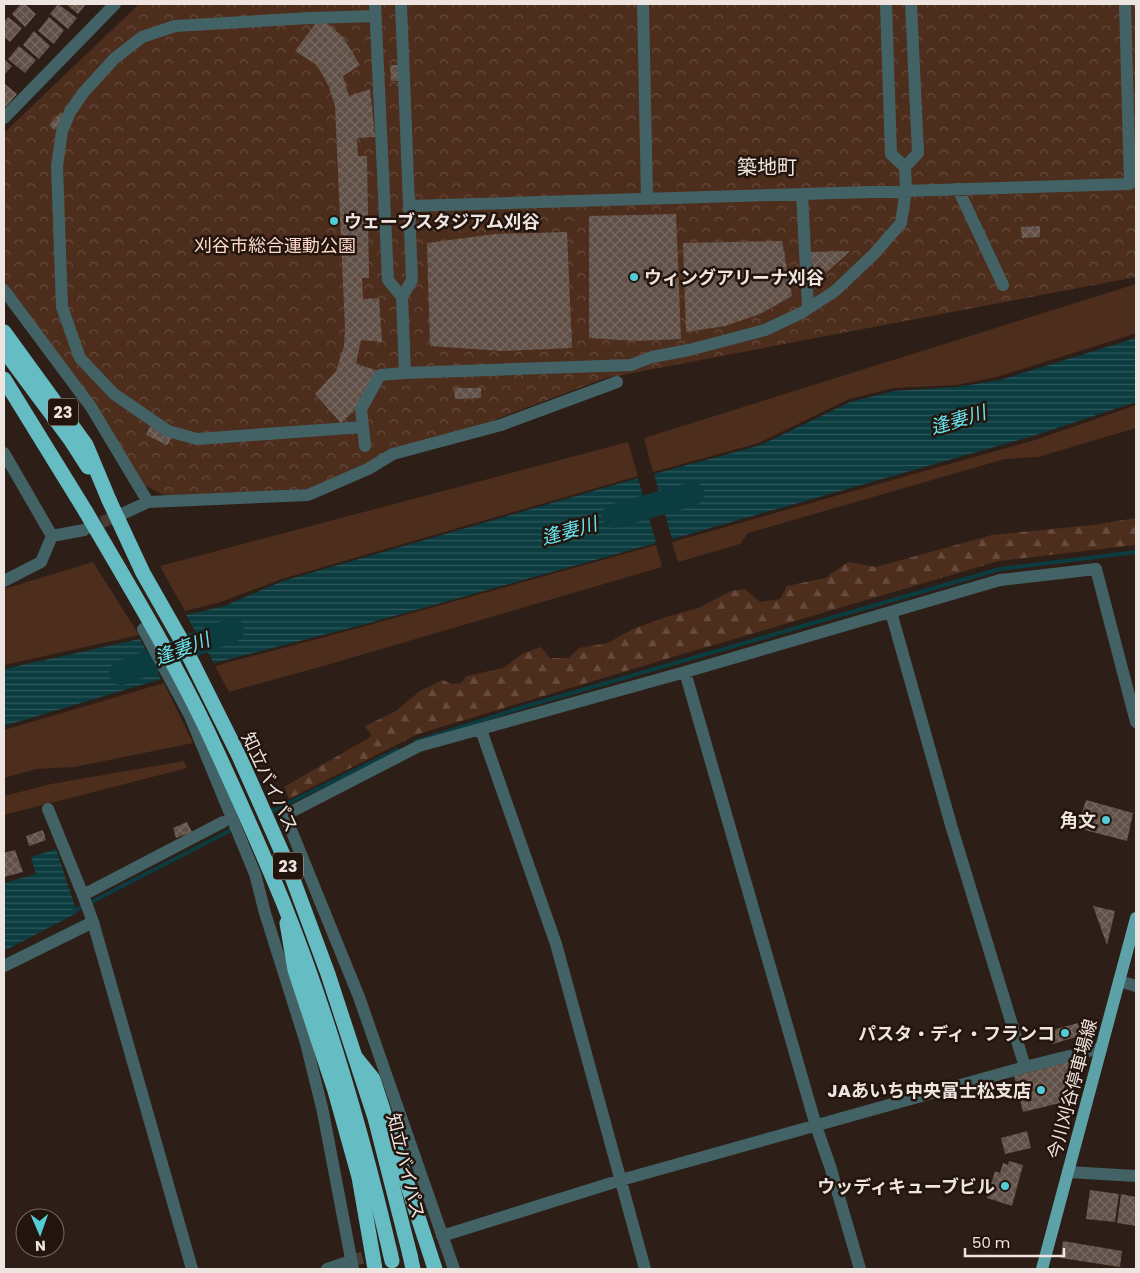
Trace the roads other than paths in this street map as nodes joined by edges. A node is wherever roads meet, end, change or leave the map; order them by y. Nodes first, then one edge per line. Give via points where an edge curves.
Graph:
1 (115, 4) edge
2 (401, 4) edge
3 (643, 4) edge
4 (886, 4) edge
5 (911, 4) edge
6 (1125, 4) edge
7 (375, 10) edge
8 (4, 118) edge
9 (905, 167) junction
10 (958, 189) junction
11 (906, 190) junction
12 (802, 194) junction
13 (647, 199) junction
14 (409, 206) junction
15 (1003, 285) dead end
16 (4, 290) edge
17 (402, 297) junction
18 (808, 308) junction
19 (4, 332) edge
20 (4, 350) edge
21 (405, 373) junction
22 (4, 379) edge
23 (617, 382) dead end
24 (363, 428) junction
25 (365, 446) dead end
26 (6, 460) edge
27 (109, 500) junction
28 (148, 502) junction
29 (122, 514) tunnel mouth
30 (84, 530) tunnel mouth
31 (52, 536) junction
32 (4, 581) edge
33 (891, 612) junction
34 (143, 630) dead end
35 (685, 672) junction
36 (1136, 722) edge
37 (481, 730) junction
38 (48, 808) dead end
39 (223, 822) dead end
40 (83, 895) junction
41 (283, 903) junction
42 (1136, 918) edge
43 (93, 922) junction
44 (4, 966) edge
45 (1119, 981) junction
46 (1136, 986) edge
47 (1101, 1048) junction
48 (356, 1057) junction
49 (1025, 1067) junction
50 (816, 1126) junction
51 (1068, 1172) junction
52 (1136, 1176) edge
53 (622, 1180) junction
54 (442, 1236) junction
55 (411, 1262) edge
56 (352, 1265) edge
57 (393, 1265) edge
58 (192, 1269) edge
59 (327, 1269) edge
60 (375, 1269) edge
61 (435, 1269) edge
62 (454, 1269) edge
63 (645, 1269) edge
64 (860, 1269) edge
65 (1042, 1269) edge

1 - 8 street
2 - 14 street
3 - 13 street
4 - 9 street via 891,154
5 - 9 street via 918,153
6 - 10 street via 1130,184
7 - 17 street via 388,280
7 - 24 street via 310,18 175,26 142,37 114,59 70,112 62,132 57,166 62,307 80,358 114,394 168,432 197,439
9 - 11 street
10 - 11 street
10 - 15 street
11 - 12 street
11 - 18 street via 901,223 835,291
12 - 13 street
12 - 18 street
13 - 14 street
14 - 17 street via 412,280
16 - 28 street via 90,407
17 - 21 street
18 - 21 street via 765,330 631,365
19 - 27 highway, 23 via 86,445
20 - 27 highway, 知立バイパス / 23
21 - 24 street via 380,375 361,409
22 - 41 highway, 知立バイパス / 23, bridge via 157,635 206,729
23 - 28 street via 502,425 393,454 368,469 308,495
24 - 25 street
26 - 31 street
27 - 48 highway, 知立バイパス / 23, bridge via 239,756 284,856
28 - 29 street
30 - 31 street
31 - 32 street via 41,562
33 - 35 street
33 - 36 street via 1000,580 1096,569
33 - 49 street via 951,825
34 - 56 street via 190,716 255,874 306,1043 323,1112
35 - 37 street
35 - 50 street
37 - 53 street via 556,944
37 - 54 street via 419,746 285,815 359,997
38 - 40 street
39 - 40 street
40 - 43 street
41 - 57 highway, 知立バイパス / 23, bridge via 342,1072
41 - 60 highway via 295,970 359,1177
42 - 45 main road, 今川刈谷停車場線
43 - 44 street
43 - 58 street
45 - 46 street
45 - 47 main road, 今川刈谷停車場線
47 - 49 street
47 - 51 main road, 今川刈谷停車場線
48 - 55 highway, 知立バイパス / 23, bridge via 375,1118
48 - 61 highway via 373,1079
49 - 50 street
50 - 53 street
50 - 64 street
51 - 52 street
51 - 65 main road, 今川刈谷停車場線
53 - 54 street
53 - 63 street
54 - 62 street
56 - 59 street

